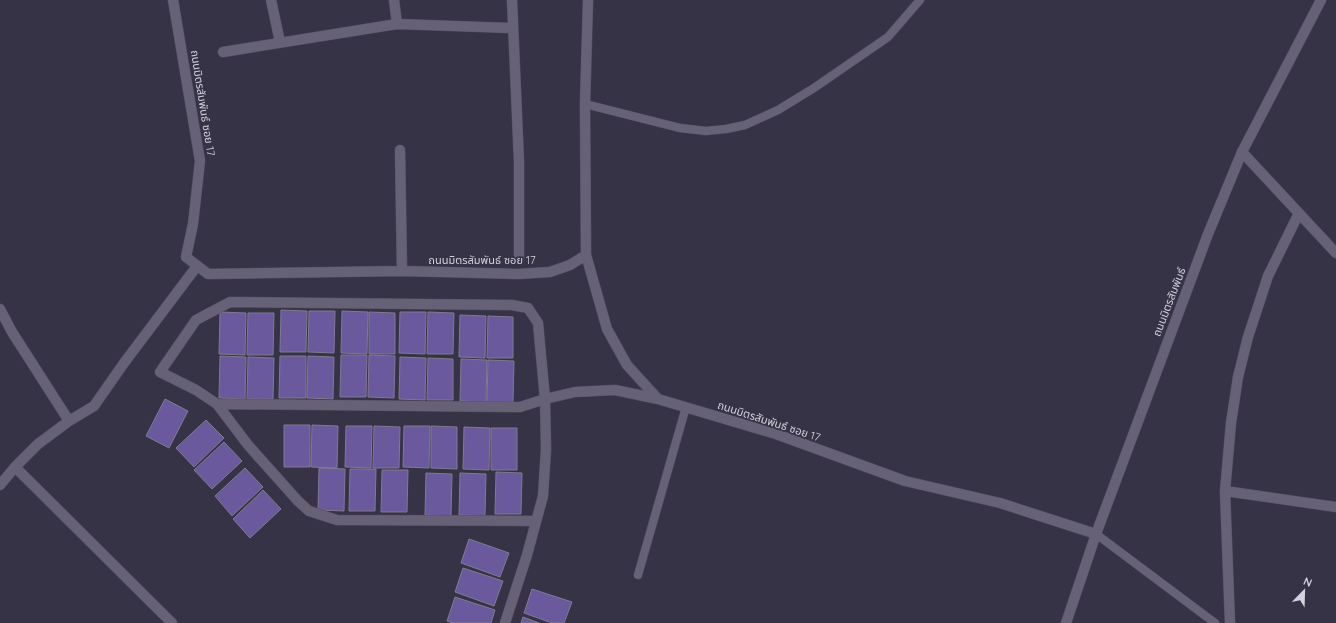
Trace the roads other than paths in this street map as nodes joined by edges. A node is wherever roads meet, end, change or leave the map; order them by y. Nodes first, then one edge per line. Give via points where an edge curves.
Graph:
1 (174, 0) edge
2 (271, 0) edge
3 (394, 0) edge
4 (512, 0) edge
5 (588, 0) edge
6 (920, 0) edge
7 (1321, 0) edge
8 (397, 24) junction
9 (513, 28) junction
10 (280, 42) junction
11 (223, 52) dead end
12 (585, 104) junction
13 (400, 150) dead end
14 (1242, 152) junction
15 (1299, 213) junction
16 (1336, 253) edge
17 (586, 255) junction
18 (520, 259) dead end
19 (197, 266) junction
20 (402, 271) junction
21 (0, 309) edge
22 (544, 399) junction
23 (658, 399) junction
24 (217, 404) junction
25 (686, 407) junction
26 (69, 421) junction
27 (15, 467) junction
28 (0, 486) edge
29 (1225, 490) junction
30 (1336, 507) edge
31 (536, 521) junction
32 (1096, 534) junction
33 (638, 575) dead end
34 (172, 623) edge
35 (505, 623) edge
36 (1066, 623) edge
37 (1215, 623) edge
38 (1230, 623) edge

1 - 19 street, ถนนมิตรสัมพันธ์ ซอย 17 via 200,161 193,224 186,257
2 - 10 street
3 - 8 street
4 - 9 street
5 - 12 street
6 - 12 lane via 888,37 814,88 778,110 745,125 706,131 693,130
7 - 14 street, ถนนมิตรสัมพันธ์
8 - 9 street
8 - 10 street
9 - 18 street
10 - 11 street
12 - 17 street
13 - 20 street
14 - 15 street
14 - 32 street, ถนนมิตรสัมพันธ์ via 1185,294
15 - 16 street
15 - 29 street via 1268,276 1248,337 1238,377 1231,423
17 - 20 street, ถนนมิตรสัมพันธ์ ซอย 17 via 570,265 550,272 518,274
17 - 23 street via 607,329 627,365
19 - 20 street, ถนนมิตรสัมพันธ์ ซอย 17 via 208,274
19 - 26 street via 94,406
21 - 26 street
22 - 23 street, ถนนมิตรสัมพันธ์ ซอย 17 via 575,392 615,390
22 - 24 street, ถนนมิตรสัมพันธ์ ซอย 17 via 520,407
22 - 24 street via 538,323 528,308 512,305 230,302 196,320 160,372
22 - 31 street via 546,449 543,496
23 - 25 street, ถนนมิตรสัมพันธ์ ซอย 17
24 - 31 street via 248,445 298,501 309,511 322,516 337,520
25 - 32 street, ถนนมิตรสัมพันธ์ ซอย 17 via 776,434 905,481 1000,504
25 - 33 lane
26 - 27 street via 38,444
27 - 28 street
27 - 34 street
29 - 30 street
29 - 38 street
31 - 35 street
32 - 36 street, ถนนมิตรสัมพันธ์
32 - 37 lane

